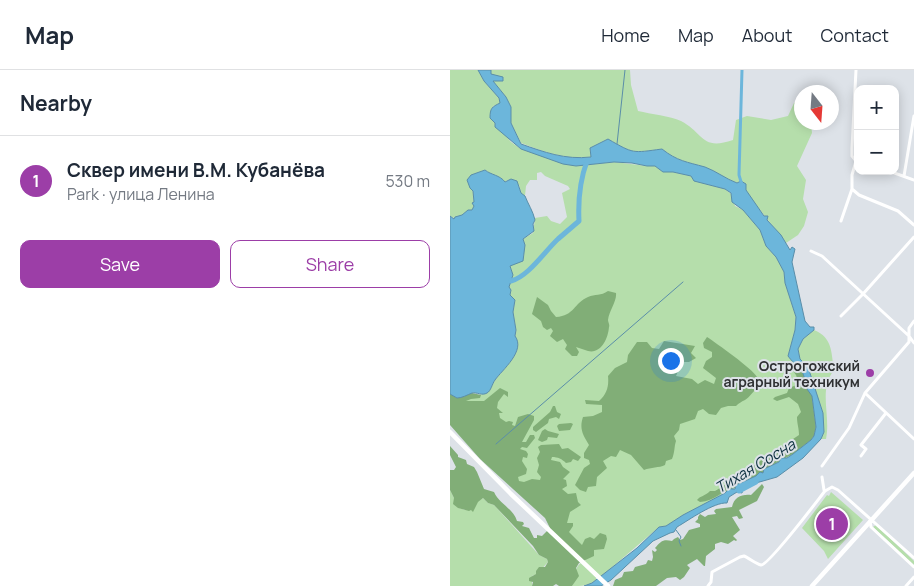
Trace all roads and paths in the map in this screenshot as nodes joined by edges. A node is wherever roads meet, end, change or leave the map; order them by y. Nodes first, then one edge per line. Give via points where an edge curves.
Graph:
1 (856, 70) edge
2 (914, 116) edge
3 (854, 158) edge
4 (854, 170) edge
5 (899, 174) edge
6 (904, 176) junction
7 (914, 180) edge
8 (852, 189) junction
9 (842, 221) dead end
10 (914, 225) edge
11 (914, 237) edge
12 (811, 251) dead end
13 (863, 294) junction
14 (841, 316) dead end
15 (914, 321) edge
16 (909, 336) junction
17 (914, 338) edge
18 (914, 343) edge
19 (864, 393) junction
20 (886, 413) junction
21 (450, 432) edge
22 (914, 439) edge
23 (861, 456) dead end
24 (822, 466) dead end
25 (914, 473) edge
26 (822, 477) dead end
27 (824, 491) junction
28 (870, 520) junction
29 (914, 558) edge
30 (914, 568) edge
31 (914, 577) edge
32 (608, 586) edge
33 (708, 586) edge
34 (812, 586) edge
35 (906, 586) edge

1 - 3 street
2 - 6 street
4 - 8 street
5 - 6 street
6 - 7 street
8 - 9 street
8 - 10 street via 858,195 898,211
11 - 13 street
12 - 13 street via 822,256
13 - 14 street
13 - 16 street
15 - 16 street via 909,328
16 - 17 street
16 - 18 street
16 - 19 street via 909,342
19 - 20 street
19 - 24 street via 849,428
20 - 22 street
20 - 23 street via 861,444 866,449
21 - 32 main road
25 - 28 main road
26 - 27 street
27 - 28 street via 832,487 838,490
27 - 33 street via 765,564 740,557 712,572
28 - 29 street
28 - 30 street via 871,527
28 - 34 main road
31 - 35 street

